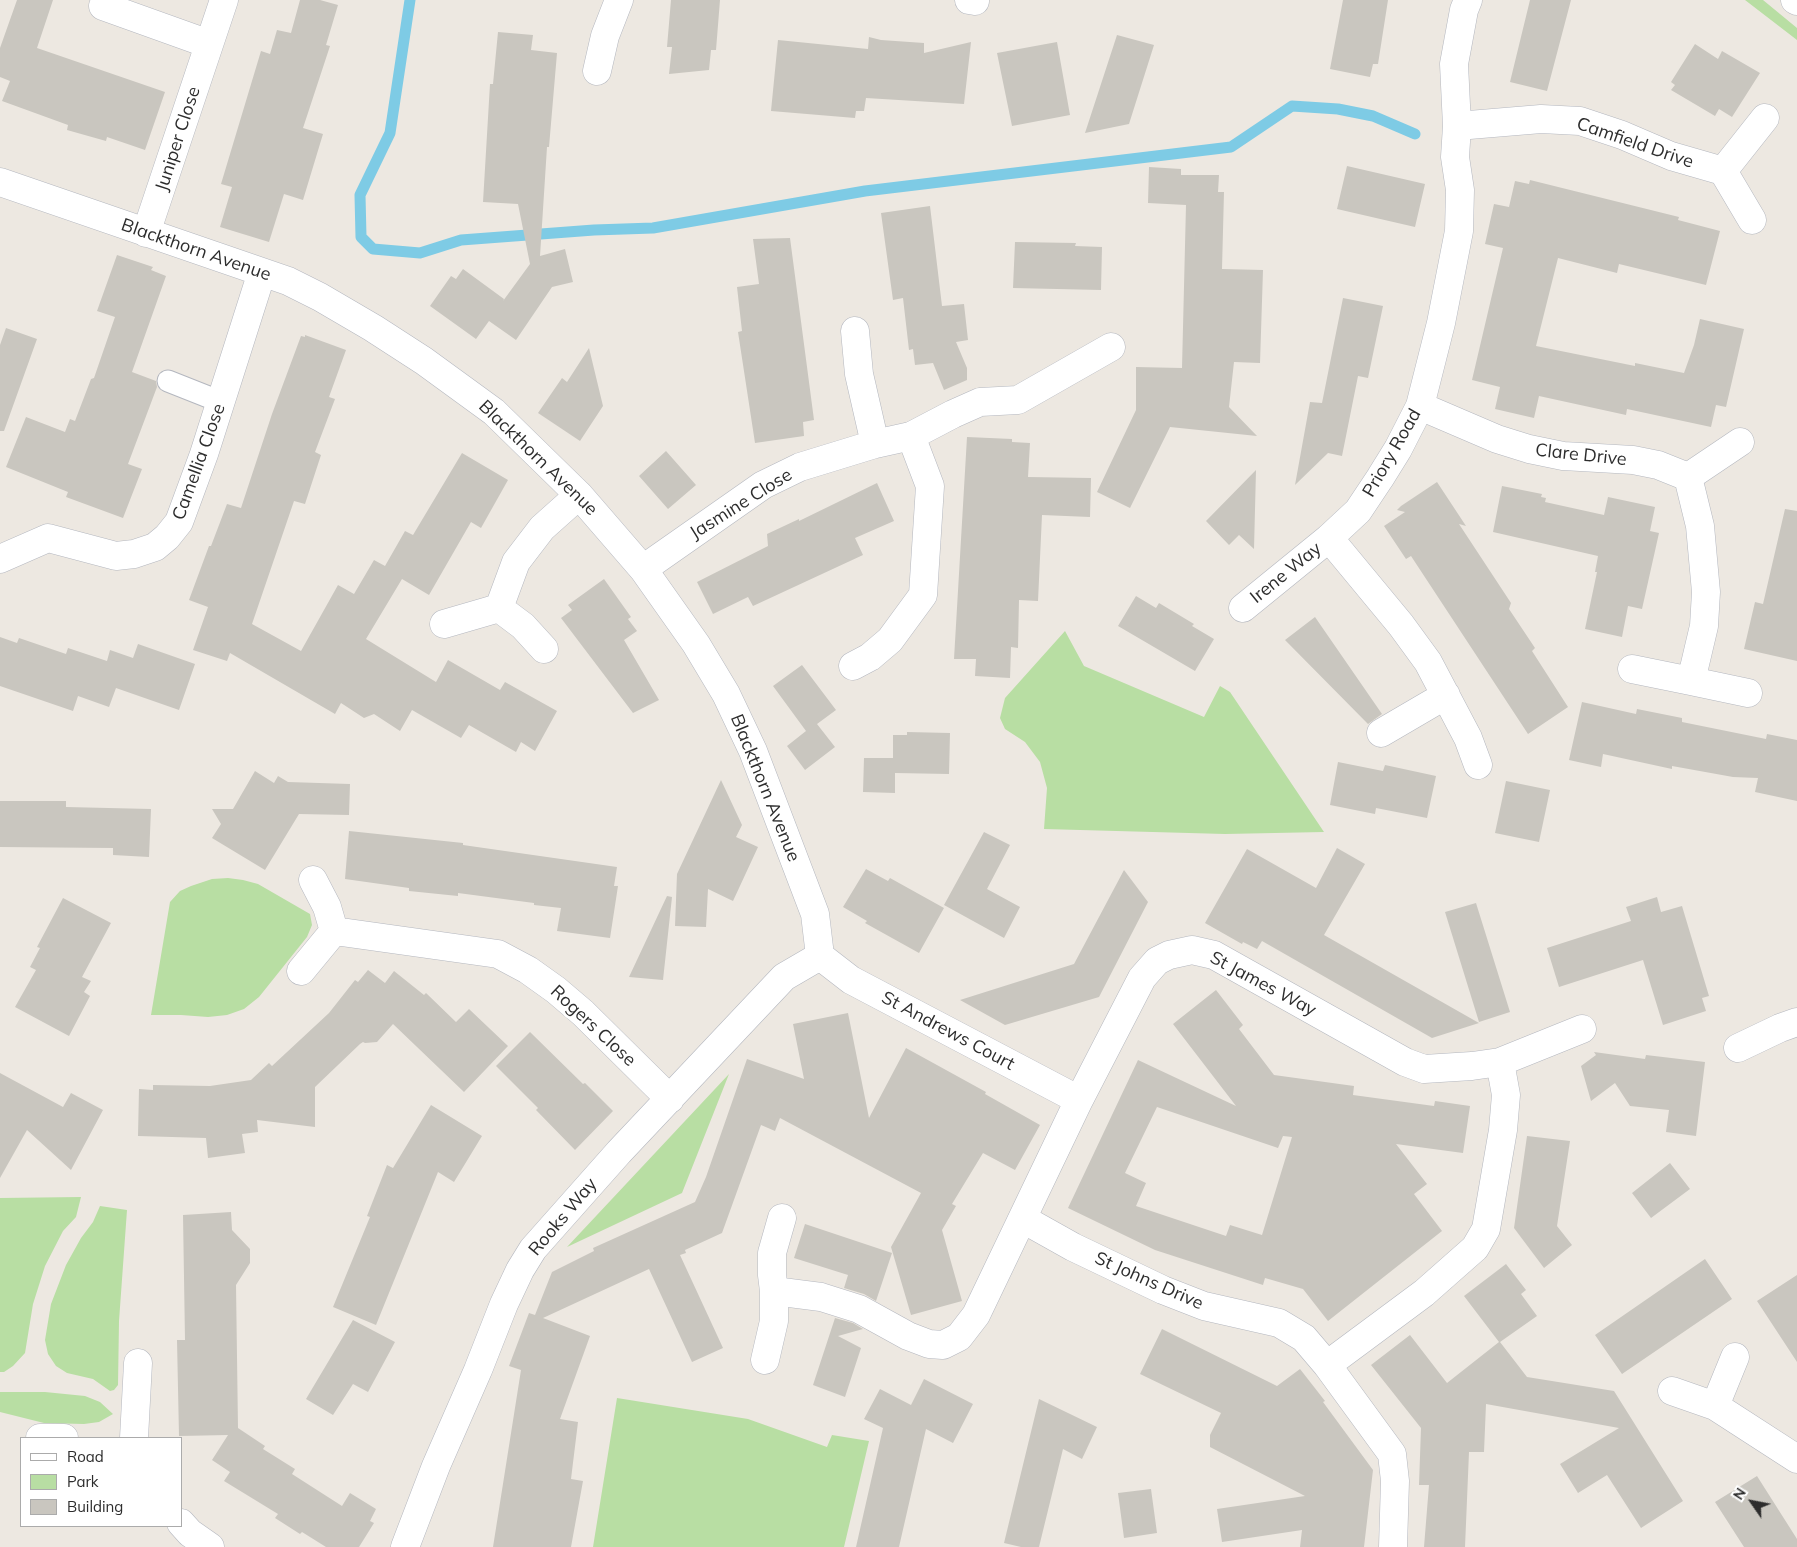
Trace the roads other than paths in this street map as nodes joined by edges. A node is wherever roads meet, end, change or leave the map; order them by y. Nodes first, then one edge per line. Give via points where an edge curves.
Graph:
1 (224, 0) edge
2 (619, 0) edge
3 (1468, 0) edge
4 (103, 6) dead end
5 (209, 44) junction
6 (597, 71) dead end
7 (1765, 118) dead end
8 (1456, 126) junction
9 (1723, 171) junction
10 (0, 182) edge
11 (1752, 220) dead end
12 (146, 233) junction
13 (262, 272) junction
14 (855, 331) dead end
15 (1111, 347) dead end
16 (168, 381) dead end
17 (221, 402) junction
18 (1420, 406) junction
19 (911, 436) junction
20 (1740, 442) dead end
21 (875, 444) junction
22 (1688, 477) junction
23 (579, 496) junction
24 (1329, 538) junction
25 (0, 559) edge
26 (642, 569) junction
27 (499, 608) junction
28 (1243, 608) dead end
29 (444, 624) dead end
30 (544, 649) dead end
31 (853, 666) dead end
32 (1632, 669) dead end
33 (1691, 681) junction
34 (1748, 693) dead end
35 (1446, 695) junction
36 (1381, 733) dead end
37 (1478, 765) dead end
38 (313, 880) dead end
39 (334, 931) junction
40 (820, 956) junction
41 (301, 971) dead end
42 (1797, 1022) edge
43 (1582, 1029) dead end
44 (1738, 1048) dead end
45 (1500, 1062) junction
46 (670, 1099) junction
47 (1079, 1100) junction
48 (782, 1218) dead end
49 (1023, 1219) junction
50 (774, 1292) junction
51 (1735, 1357) dead end
52 (765, 1360) dead end
53 (138, 1363) dead end
54 (1327, 1364) junction
55 (1672, 1391) dead end
56 (1716, 1406) junction
57 (134, 1437) edge
58 (1797, 1459) edge
59 (182, 1524) edge
60 (210, 1547) edge
61 (405, 1547) edge
62 (1393, 1547) edge

1 - 5 street, Juniper Close
2 - 6 street via 605,36
3 - 8 street, Priory Road via 1454,64
4 - 5 street
5 - 12 street, Juniper Close
7 - 9 street
8 - 9 street, Camfield Drive via 1541,119 1580,120 1671,156
8 - 18 street, Priory Road via 1459,231
9 - 11 street
10 - 12 street, Blackthorn Avenue
12 - 13 street, Blackthorn Avenue
13 - 17 street, Camellia Close
13 - 23 street, Blackthorn Avenue via 320,297 462,387 494,412
14 - 21 street via 859,374
15 - 19 street, Jasmine Close via 1018,400 980,402
16 - 17 lane
17 - 25 street, Camellia Close via 179,522 155,547 116,556 48,538
18 - 22 street, Clare Drive via 1528,449 1563,456 1658,464
18 - 24 street, Priory Road via 1398,449 1358,511
19 - 21 street, Jasmine Close
19 - 31 street via 930,486 923,595 890,640 870,658
20 - 22 street
21 - 26 street, Jasmine Close via 800,467 764,485
22 - 33 street via 1700,526 1706,592 1704,626
23 - 26 street, Blackthorn Avenue
23 - 27 street via 542,528 516,562
24 - 28 street, Irene Way
24 - 35 street via 1401,625 1428,662
26 - 40 street, Blackthorn Avenue via 696,644 738,718 815,914
27 - 29 street
27 - 30 street via 524,626
32 - 33 street
33 - 34 street
35 - 36 street
35 - 37 street
38 - 39 street via 327,907
39 - 41 street
39 - 46 street, Rogers Close via 498,954 528,970 570,1002
40 - 46 street, Rooks Way via 784,977
40 - 47 street, St Andrews Court via 851,980
42 - 44 street
43 - 45 street, St James Way
45 - 47 street, St James Way via 1424,1069 1405,1062 1214,955 1192,950 1157,961 1142,978
45 - 54 street via 1506,1095 1503,1130 1486,1228 1479,1242 1424,1293
46 - 61 street, Rooks Way via 551,1227 520,1270
47 - 49 street, St James Way
48 - 50 street via 772,1253
49 - 50 street, St James Way via 976,1316 959,1337 943,1345 929,1344 908,1336 859,1309 822,1297
49 - 54 street, St Johns Drive via 1163,1290 1196,1303 1279,1323 1304,1338
50 - 52 street via 774,1321
51 - 56 street
53 - 57 street
54 - 62 street, St Johns Drive via 1392,1454 1395,1481
55 - 56 street
56 - 58 street
59 - 60 street

